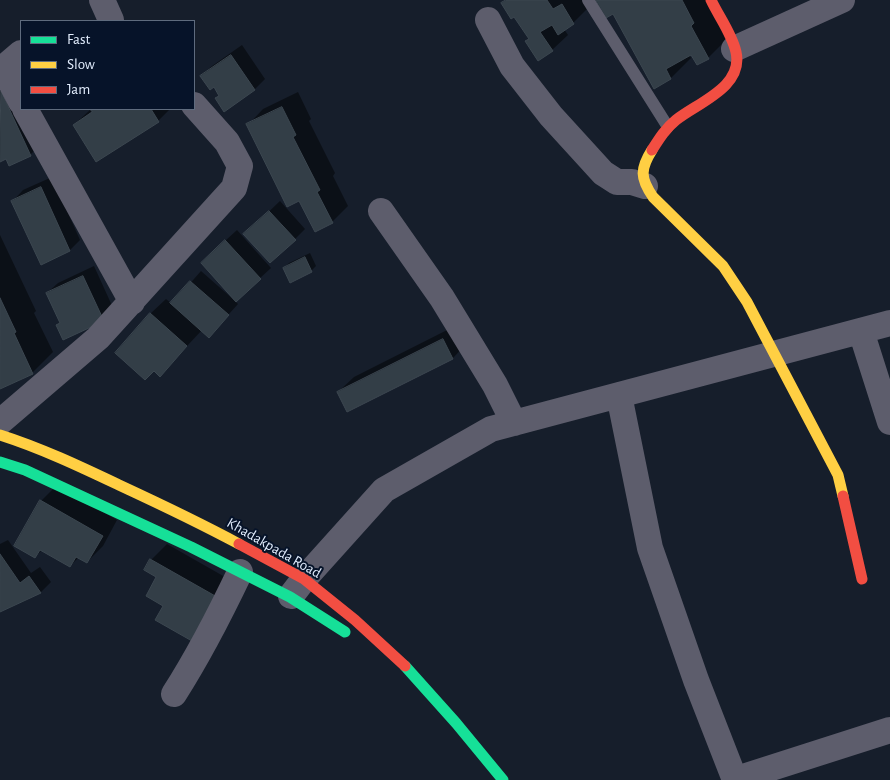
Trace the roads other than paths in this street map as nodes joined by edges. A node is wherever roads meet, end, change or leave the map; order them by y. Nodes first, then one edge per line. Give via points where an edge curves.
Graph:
1 (588, 0) edge
2 (710, 0) edge
3 (842, 0) edge
4 (488, 20) dead end
5 (734, 49) junction
6 (20, 54) edge
7 (20, 100) edge
8 (195, 106) edge
9 (26, 110) edge
10 (668, 127) junction
11 (645, 186) junction
12 (381, 211) dead end
13 (132, 302) junction
14 (890, 323) edge
15 (861, 331) junction
16 (774, 354) junction
17 (619, 395) junction
18 (0, 422) edge
19 (890, 422) edge
20 (514, 423) junction
21 (0, 435) edge
22 (0, 462) edge
23 (73, 478) junction
24 (157, 518) junction
25 (240, 572) junction
26 (862, 578) dead end
27 (297, 588) junction
28 (354, 640) dead end
29 (174, 694) dead end
30 (890, 730) edge
31 (503, 780) edge
32 (734, 780) edge

1 - 10 lane
2 - 5 main road
3 - 5 street
4 - 11 street via 512,66 551,116 603,173 617,182
5 - 10 main road via 737,59 734,72 725,86
6 - 7 street via 8,64 9,79
8 - 13 street via 227,142 240,166 234,188
9 - 13 street
10 - 11 main road via 646,161 642,175
11 - 16 main road via 723,266 747,302
12 - 20 street via 442,298
13 - 18 street via 98,338
14 - 15 street
15 - 16 street
15 - 19 street
16 - 17 street
16 - 26 main road via 838,475
17 - 20 street
17 - 32 street via 650,548
20 - 27 street via 491,429 384,490
21 - 23 main road, Khadakpada Road via 23,442
22 - 23 main road, Khadakpada Road
23 - 24 main road, Khadakpada Road
23 - 24 main road, Khadakpada Road
24 - 25 main road, Khadakpada Road
24 - 27 main road, Khadakpada Road via 202,524
25 - 27 main road, Khadakpada Road
25 - 29 street via 196,660
27 - 28 main road, Khadakpada Road
27 - 31 main road, Khadakpada Road via 355,620 399,659 487,767
30 - 32 street

